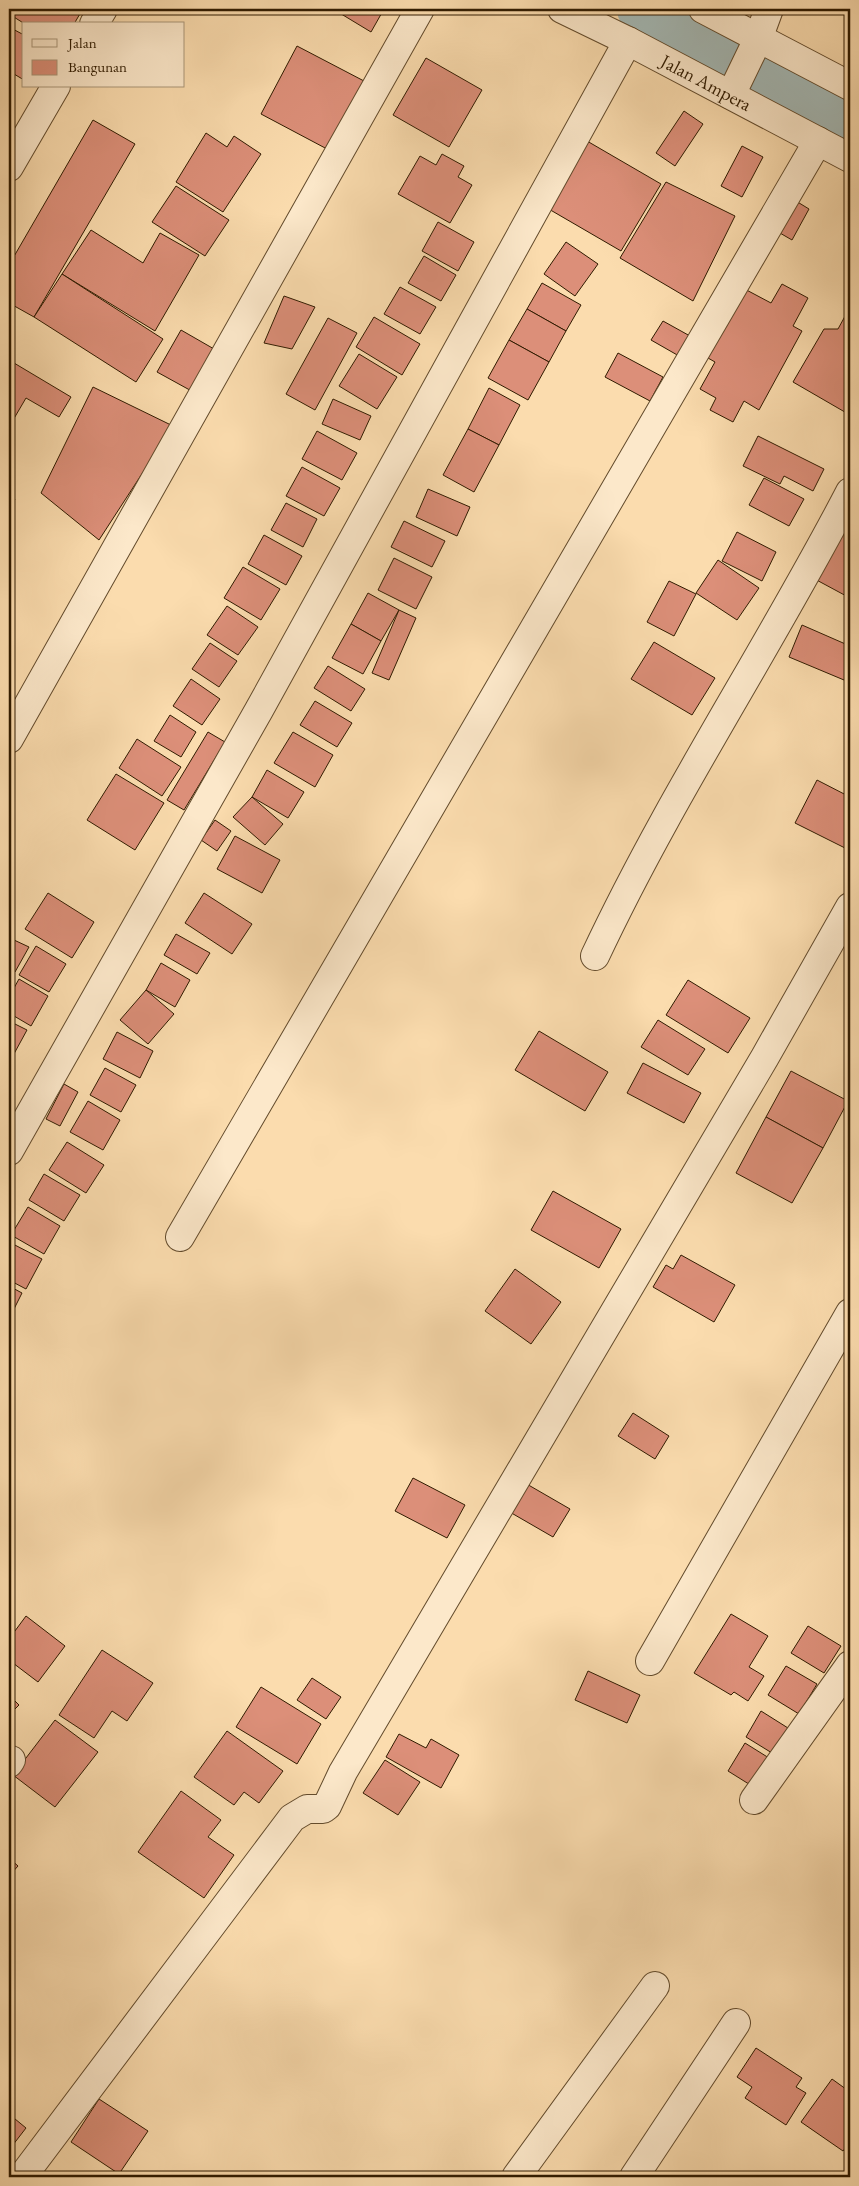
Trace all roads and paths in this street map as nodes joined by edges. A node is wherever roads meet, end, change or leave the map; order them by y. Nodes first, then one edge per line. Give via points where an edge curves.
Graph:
1 (103, 9) edge
2 (420, 9) edge
3 (562, 9) edge
4 (703, 9) edge
5 (769, 9) edge
6 (95, 22) edge
7 (628, 40) junction
8 (756, 43) junction
9 (736, 85) junction
10 (850, 86) edge
11 (55, 88) edge
12 (818, 141) junction
13 (850, 158) edge
14 (9, 167) edge
15 (850, 492) edge
16 (9, 739) edge
17 (850, 907) edge
18 (595, 956) dead end
19 (9, 1151) edge
20 (180, 1237) dead end
21 (850, 1314) edge
22 (650, 1661) dead end
23 (850, 1665) edge
24 (754, 1800) dead end
25 (654, 1986) dead end
26 (736, 2023) dead end
27 (22, 2177) edge
28 (516, 2177) edge
29 (634, 2177) edge

1 - 6 street
2 - 16 street
3 - 7 street, Jalan Ampera
4 - 8 street
5 - 8 street
7 - 9 street, Jalan Ampera
7 - 19 street via 259,710
8 - 9 street
8 - 10 street
9 - 12 street, Jalan Ampera
11 - 14 street
12 - 13 street, Jalan Ampera
12 - 20 street
15 - 18 street via 820,551 711,738
17 - 27 street via 765,1057 343,1772 327,1806 307,1809 292,1818
21 - 22 street
23 - 24 street
25 - 28 street
26 - 29 street

